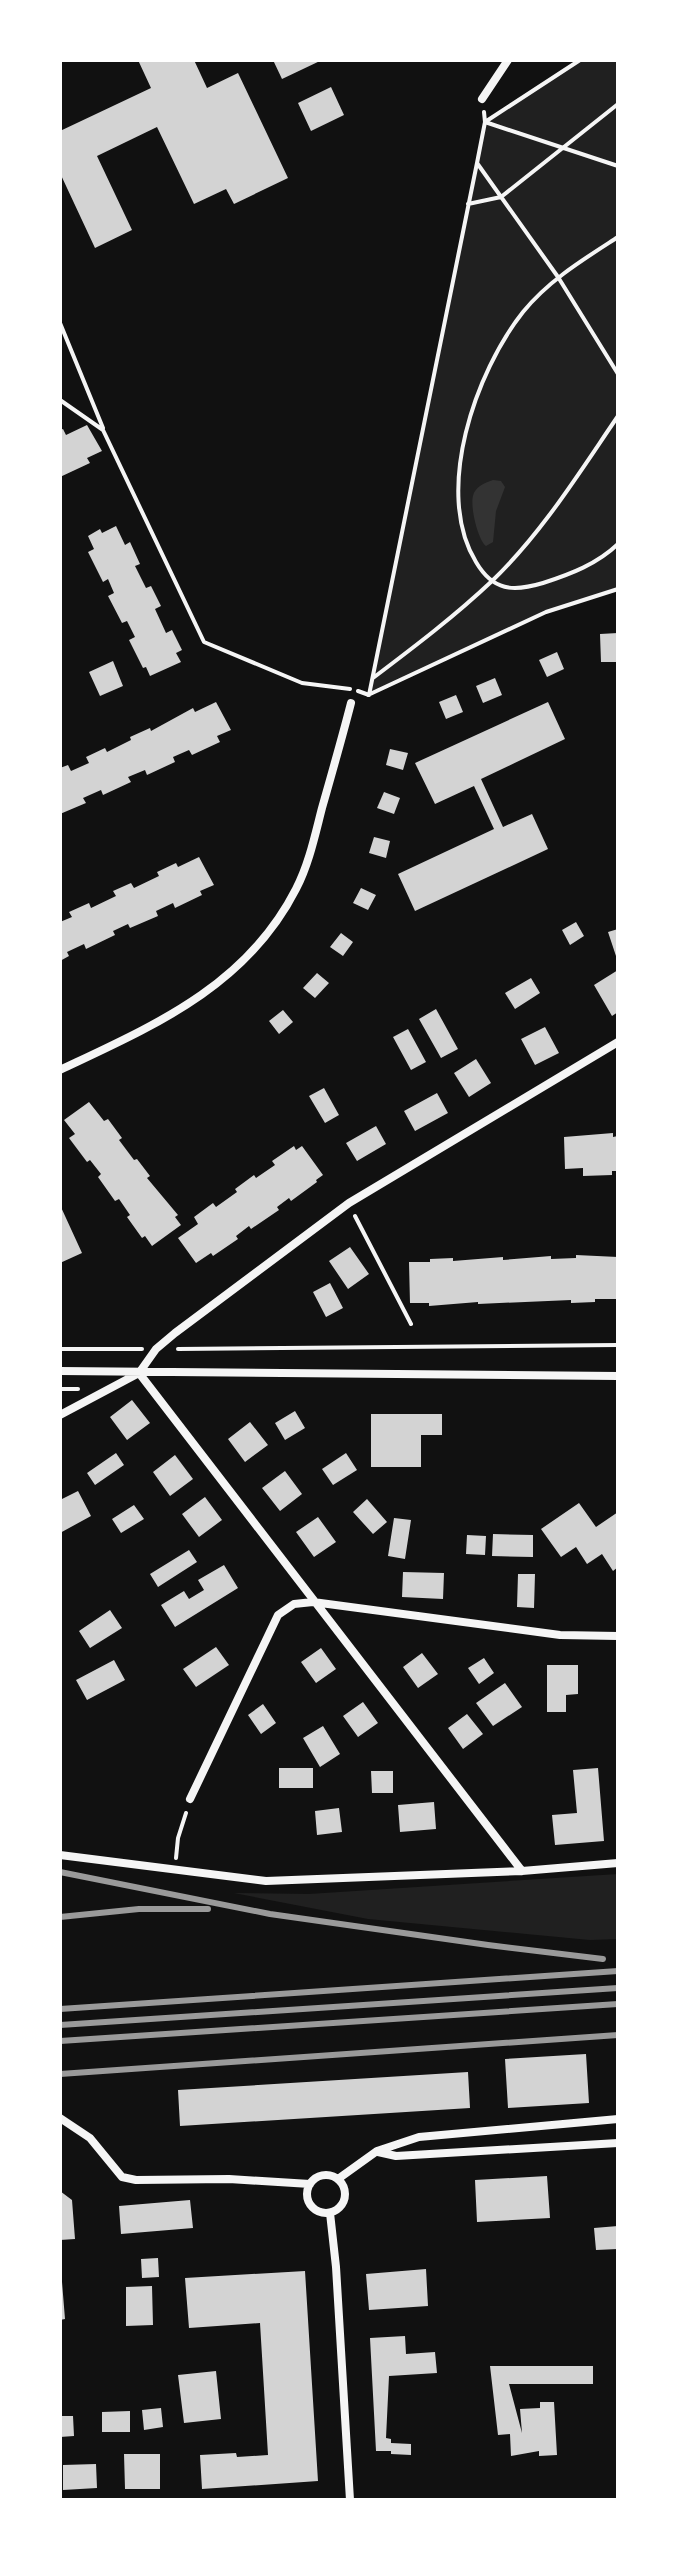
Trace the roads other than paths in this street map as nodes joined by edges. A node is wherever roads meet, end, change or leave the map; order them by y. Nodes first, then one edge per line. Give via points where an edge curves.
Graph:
1 (508, 60) edge
2 (482, 99) road end
3 (351, 703) road end
4 (618, 1042) edge
5 (60, 1070) edge
6 (60, 1371) edge
7 (139, 1373) junction
8 (618, 1376) edge
9 (60, 1415) edge
10 (313, 1602) junction
11 (618, 1636) edge
12 (190, 1799) road end
13 (60, 1855) edge
14 (618, 1863) edge
15 (522, 1871) junction
16 (60, 2118) edge
17 (618, 2119) edge
18 (618, 2143) edge
19 (377, 2151) junction
20 (338, 2179) junction
21 (310, 2184) junction
22 (330, 2213) junction
23 (350, 2500) edge

1 - 2 street
3 - 5 street via 309,856 296,889 259,945 160,1023
4 - 7 street via 349,1203 156,1349
6 - 7 street
7 - 8 street
7 - 9 street
7 - 10 street
10 - 11 street via 560,1635
10 - 12 street via 294,1604 278,1615
10 - 15 street
13 - 15 street via 266,1881
14 - 15 street
16 - 21 street via 90,2138 122,2177
17 - 19 street via 419,2137
18 - 19 street via 396,2156
19 - 20 street
20 - 21 street via 320,2177
20 - 22 street via 345,2195 341,2207
21 - 22 street via 309,2203
22 - 23 street

